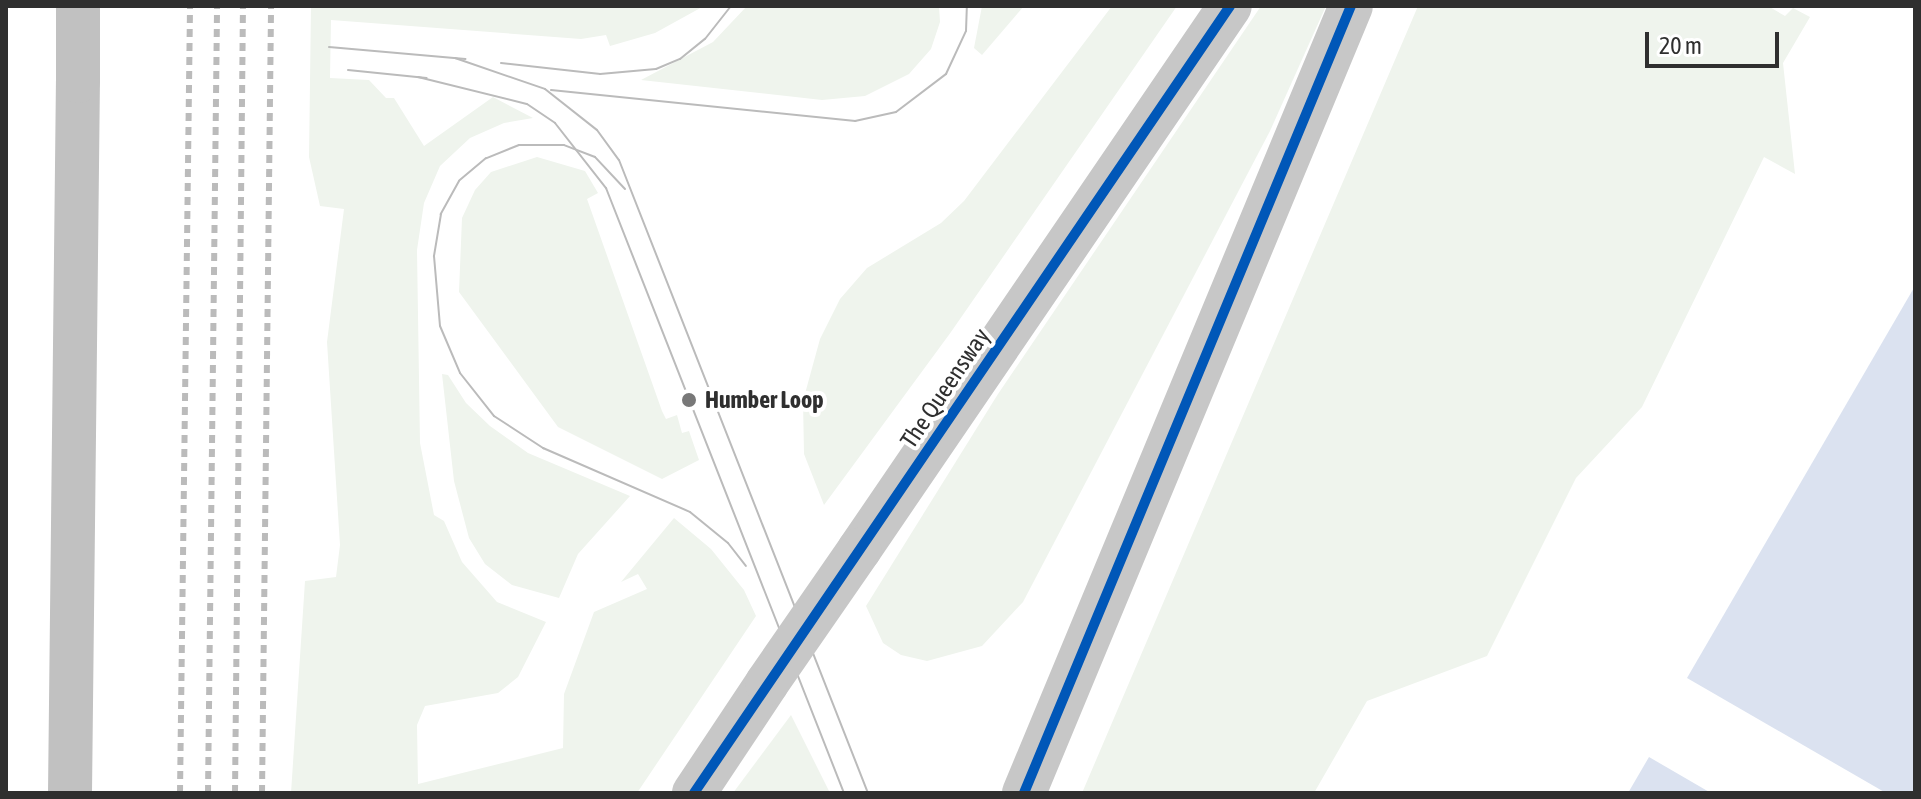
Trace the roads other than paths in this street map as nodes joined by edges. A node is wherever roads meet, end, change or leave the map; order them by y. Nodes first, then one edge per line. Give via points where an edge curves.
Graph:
1 (78, 6) edge
2 (1230, 6) edge
3 (1351, 6) edge
4 (70, 793) edge
5 (694, 793) edge
6 (1024, 793) edge

1 - 4 highway, bridge
2 - 5 main road, The Queensway, bridge
3 - 6 main road

